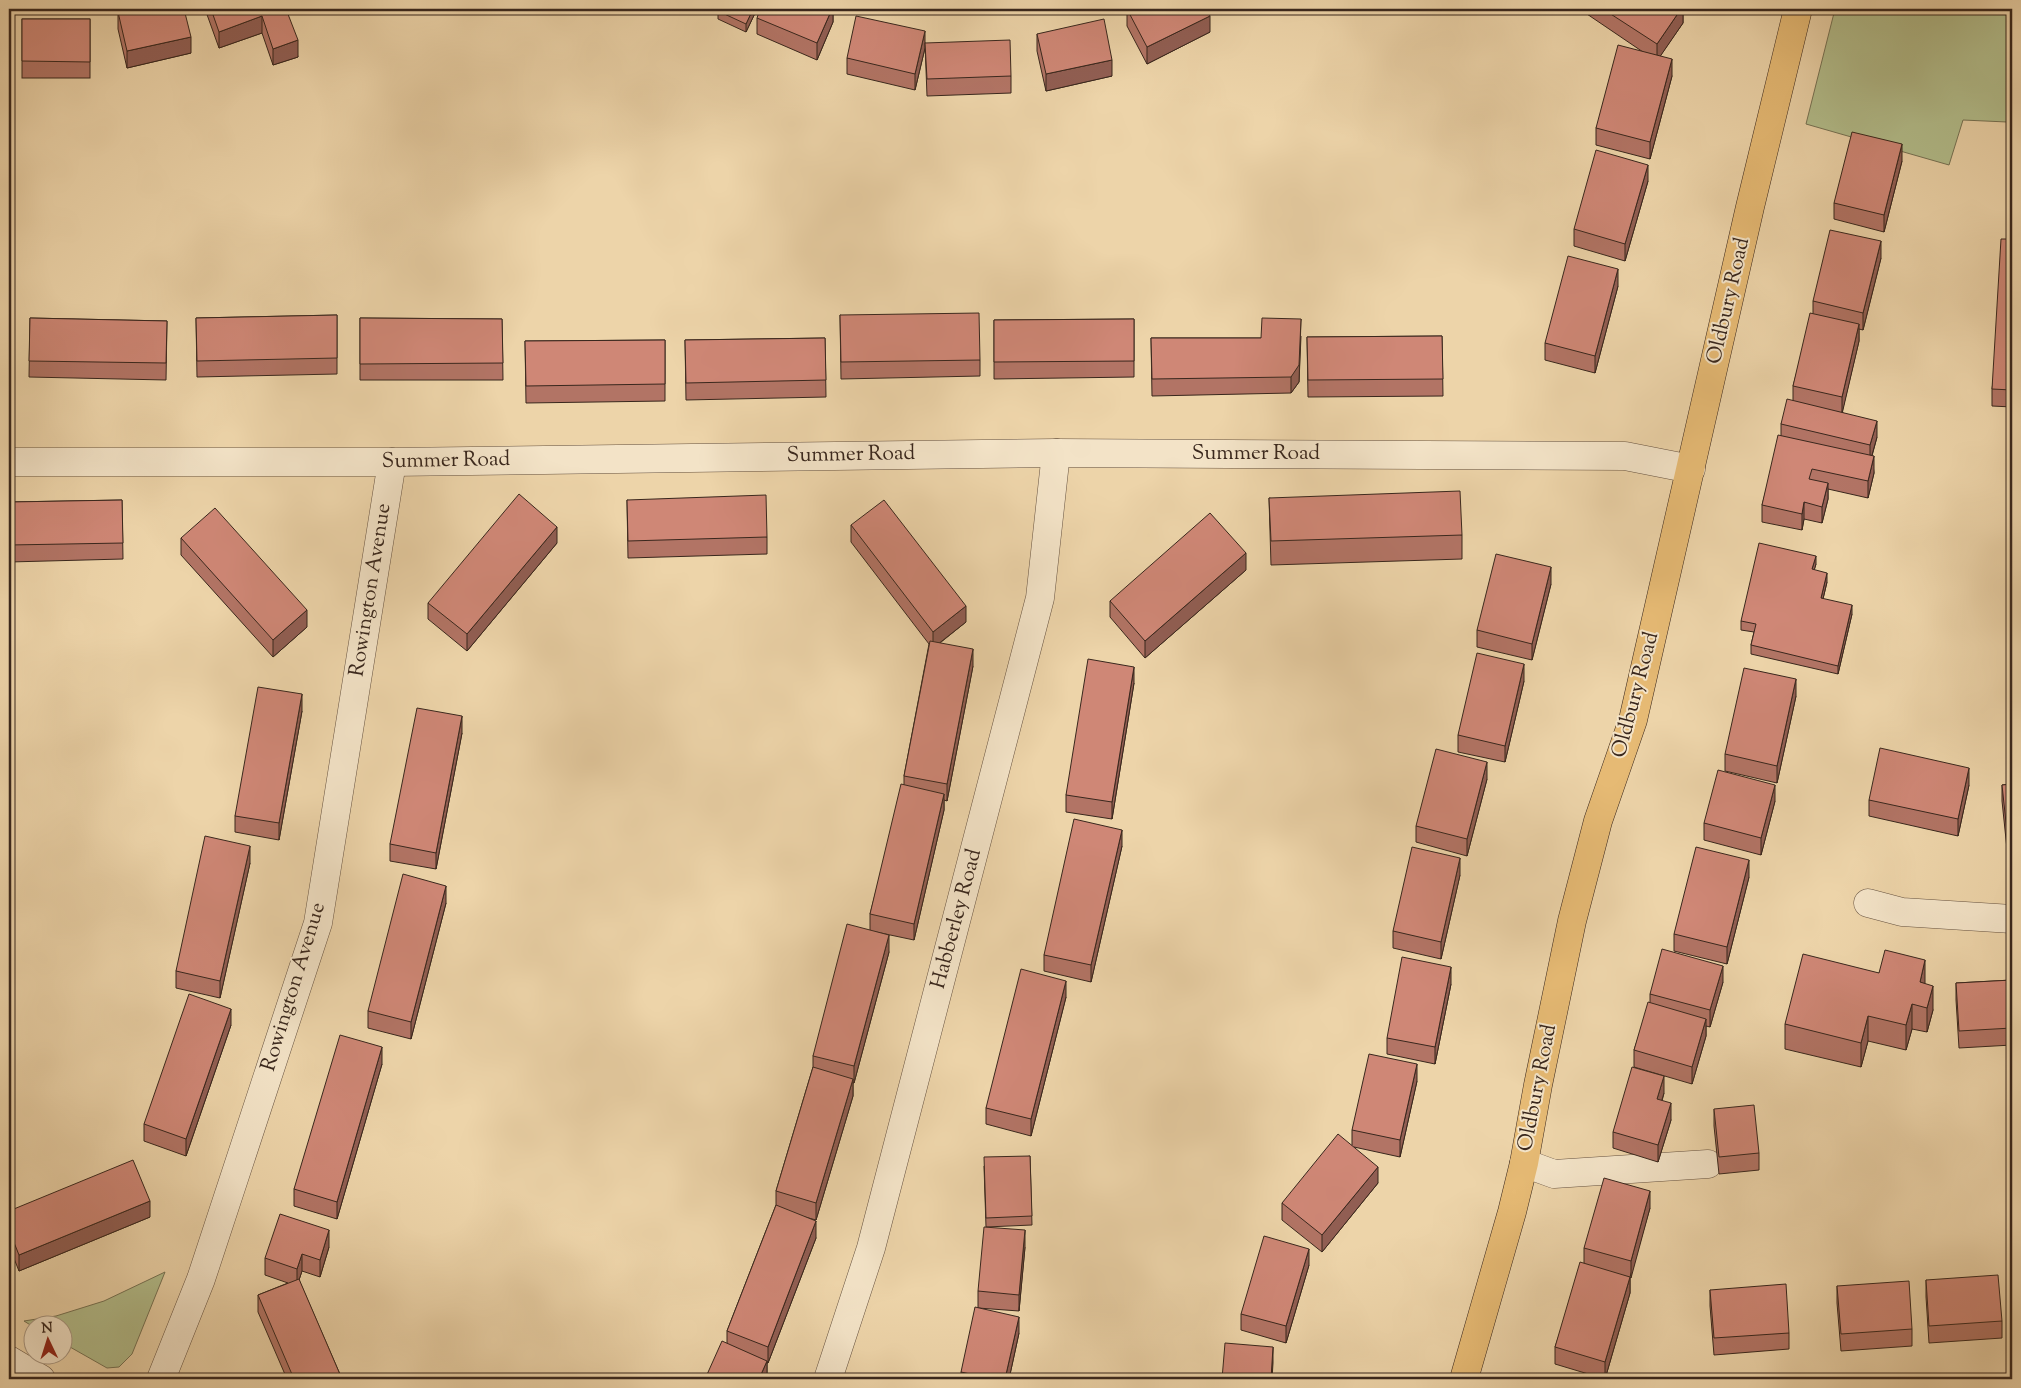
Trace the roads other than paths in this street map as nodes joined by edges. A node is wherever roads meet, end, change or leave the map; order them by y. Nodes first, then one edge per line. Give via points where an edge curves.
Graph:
1 (1798, 9) edge
2 (1056, 453) junction
3 (9, 462) edge
4 (392, 462) junction
5 (1691, 469) junction
6 (1868, 903) dead end
7 (2012, 920) edge
8 (1524, 1164) junction
9 (1708, 1164) dead end
10 (9, 1360) edge
11 (41, 1379) edge
12 (162, 1379) edge
13 (828, 1379) edge
14 (1464, 1379) edge

1 - 5 main road, Oldbury Road
2 - 4 street, Summer Road
2 - 5 street, Summer Road via 1625,456
2 - 13 street, Habberley Road via 1040,598 872,1248
3 - 4 street, Summer Road
4 - 12 street, Rowington Avenue via 318,923 201,1280
5 - 8 main road, Oldbury Road via 1632,720 1598,821 1572,921
6 - 7 street via 1902,912
8 - 9 street via 1554,1174
8 - 14 main road, Oldbury Road
10 - 11 street

